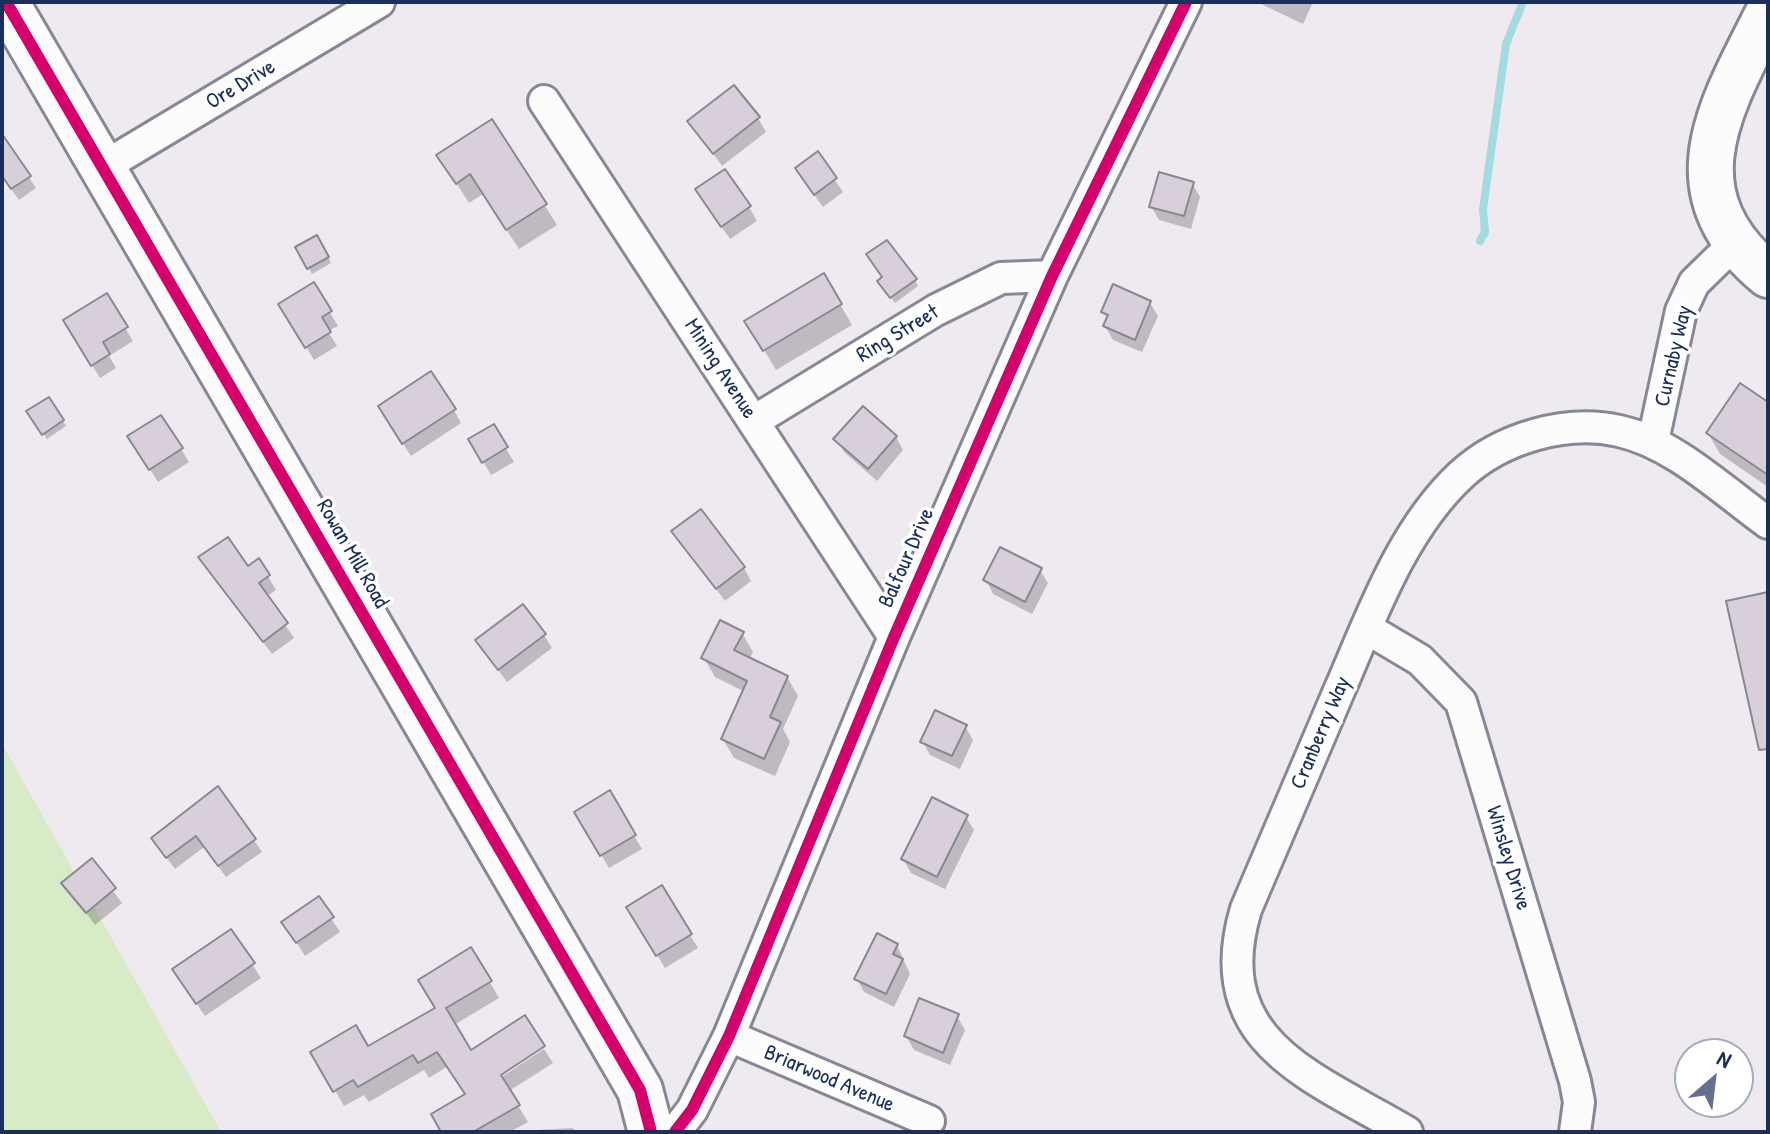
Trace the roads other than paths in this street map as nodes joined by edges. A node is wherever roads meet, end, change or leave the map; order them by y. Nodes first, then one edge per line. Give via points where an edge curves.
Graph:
1 (6, 2) edge
2 (379, 2) edge
3 (1186, 2) edge
4 (1768, 13) edge
5 (544, 101) dead end
6 (103, 167) junction
7 (1737, 241) junction
8 (1768, 275) edge
9 (1052, 276) junction
10 (754, 421) junction
11 (1653, 441) junction
12 (1768, 523) edge
13 (1366, 628) junction
14 (894, 637) junction
15 (729, 1036) junction
16 (929, 1121) dead end
17 (651, 1132) edge
18 (675, 1132) edge
19 (1407, 1132) edge
20 (1575, 1132) edge

1 - 6 street, Rowan Mill Road
2 - 6 street, Ore Drive
3 - 9 street, Balfour Drive
4 - 7 street via 1720,113 1710,155 1714,197
5 - 10 street, Mining Avenue
6 - 17 street, Rowan Mill Road via 640,1090
7 - 8 street
7 - 11 street, Curnaby Way via 1694,283 1681,311
9 - 10 street, Ring Street via 1001,278 936,310
9 - 14 street, Balfour Drive
10 - 14 street, Mining Avenue
11 - 12 street
11 - 13 street, Cranberry Way via 1592,426 1541,432 1488,456 1438,500 1398,562
13 - 19 street, Cranberry Way via 1246,909 1234,958 1243,1006 1271,1047
13 - 20 street, Winsley Drive via 1420,660 1461,702 1575,1081
14 - 15 street, Balfour Drive
15 - 16 street, Briarwood Avenue
15 - 18 street, Balfour Drive via 692,1110

